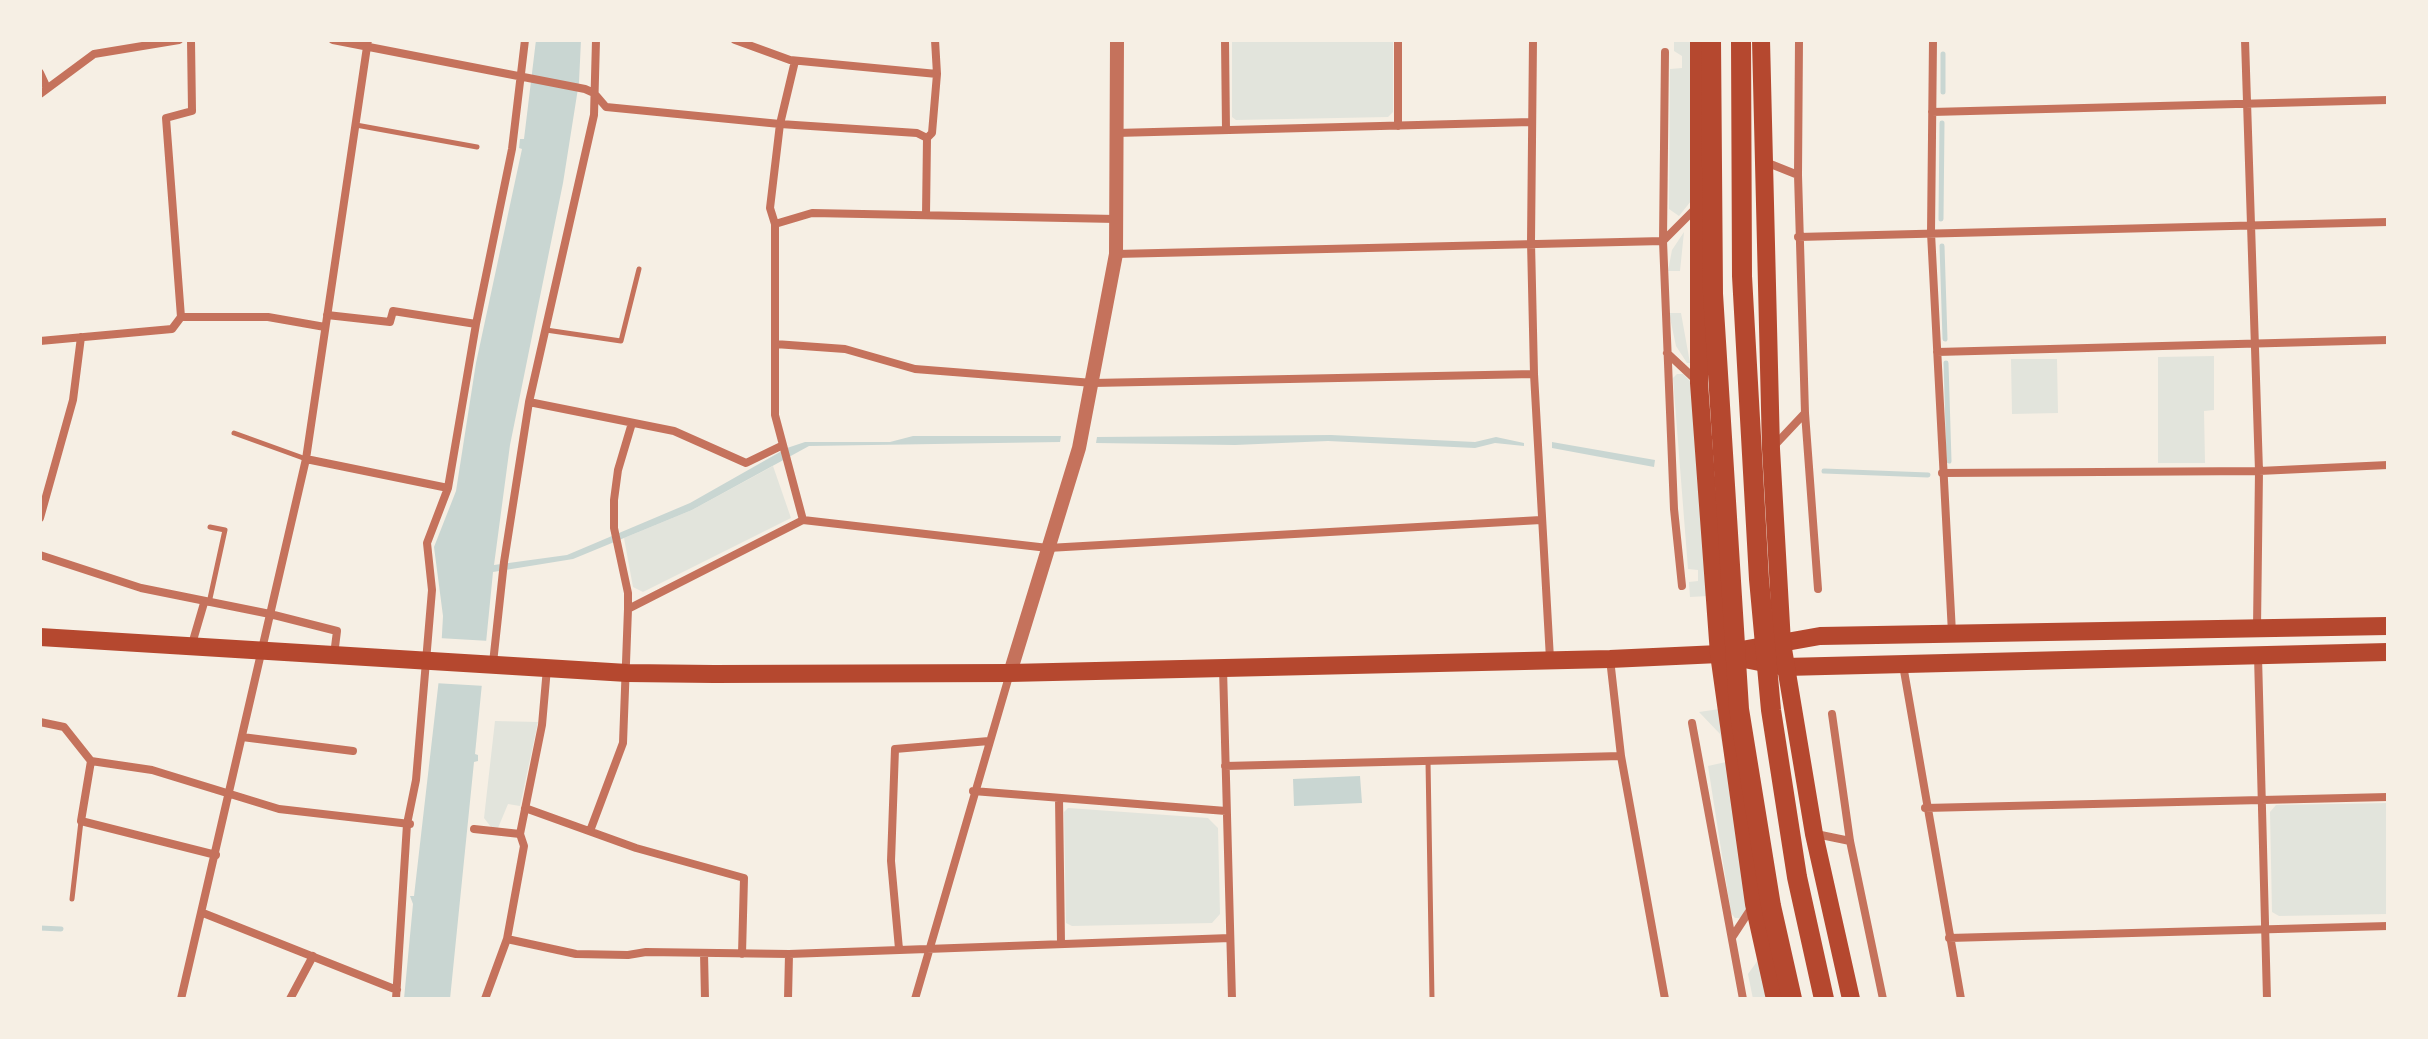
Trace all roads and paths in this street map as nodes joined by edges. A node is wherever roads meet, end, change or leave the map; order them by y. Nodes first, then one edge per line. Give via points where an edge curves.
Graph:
1 (179, 40) edge
2 (191, 40) edge
3 (333, 40) edge
4 (525, 40) edge
5 (596, 40) edge
6 (723, 40) edge
7 (935, 40) edge
8 (1117, 40) edge
9 (1225, 40) edge
10 (1398, 40) edge
11 (1533, 40) edge
12 (1699, 40) edge
13 (1711, 40) edge
14 (1741, 40) edge
15 (1761, 40) edge
16 (1799, 40) edge
17 (1933, 40) edge
18 (2245, 40) edge
19 (735, 41) edge
20 (367, 44) edge
21 (1665, 52) dead end
22 (795, 61) junction
23 (40, 73) edge
24 (937, 74) junction
25 (523, 76) junction
26 (43, 91) edge
27 (590, 91) junction
28 (2388, 100) edge
29 (2247, 102) junction
30 (1932, 112) junction
31 (1531, 122) junction
32 (780, 124) junction
33 (355, 125) junction
34 (1398, 126) junction
35 (1226, 130) junction
36 (1116, 133) junction
37 (927, 138) junction
38 (477, 147) dead end
39 (1763, 160) junction
40 (1798, 175) junction
41 (1697, 207) junction
42 (926, 215) junction
43 (1116, 219) junction
44 (2388, 222) edge
45 (775, 224) junction
46 (2251, 225) junction
47 (1931, 233) junction
48 (1798, 237) junction
49 (1663, 241) junction
50 (1531, 242) junction
51 (1116, 254) junction
52 (639, 269) dead end
53 (327, 315) junction
54 (181, 317) junction
55 (476, 324) junction
56 (325, 327) junction
57 (545, 330) junction
58 (81, 337) junction
59 (2388, 340) edge
60 (40, 341) edge
61 (775, 344) junction
62 (2255, 344) junction
63 (1937, 352) junction
64 (1667, 353) junction
65 (1534, 374) junction
66 (1093, 383) junction
67 (1699, 383) junction
68 (529, 402) junction
69 (1805, 413) junction
70 (632, 423) junction
71 (234, 433) dead end
72 (782, 448) junction
73 (1771, 449) junction
74 (306, 459) junction
75 (2388, 465) edge
76 (2259, 471) junction
77 (1942, 473) junction
78 (448, 488) junction
79 (40, 518) edge
80 (803, 520) junction
81 (1541, 520) junction
82 (210, 527) dead end
83 (1048, 548) junction
84 (40, 555) edge
85 (1682, 586) dead end
86 (1818, 589) dead end
87 (207, 604) junction
88 (628, 609) junction
89 (270, 614) junction
90 (2388, 626) edge
91 (2257, 628) junction
92 (1952, 634) junction
93 (40, 637) edge
94 (1782, 643) junction
95 (191, 647) junction
96 (262, 652) junction
97 (2388, 652) edge
98 (1719, 654) junction
99 (334, 655) junction
100 (2258, 656) junction
101 (430, 658) junction
102 (1610, 659) junction
103 (1550, 660) junction
104 (492, 663) junction
105 (1903, 664) junction
106 (1223, 666) junction
107 (547, 667) junction
108 (1785, 667) junction
109 (627, 673) junction
110 (1010, 673) junction
111 (1832, 714) dead end
112 (40, 722) edge
113 (1692, 723) dead end
114 (242, 737) junction
115 (989, 741) junction
116 (353, 751) dead end
117 (1621, 756) junction
118 (91, 761) junction
119 (1428, 761) junction
120 (1225, 766) junction
121 (973, 791) junction
122 (229, 797) junction
123 (2388, 797) edge
124 (1059, 798) junction
125 (2262, 800) junction
126 (525, 808) junction
127 (1925, 808) junction
128 (1226, 811) junction
129 (81, 821) junction
130 (409, 824) junction
131 (474, 829) dead end
132 (590, 831) junction
133 (520, 834) junction
134 (1814, 834) junction
135 (1850, 841) junction
136 (216, 855) junction
137 (72, 899) dead end
138 (1754, 904) junction
139 (203, 913) junction
140 (2388, 926) edge
141 (2265, 929) junction
142 (1733, 937) junction
143 (1230, 938) junction
144 (1949, 938) junction
145 (507, 939) junction
146 (1061, 943) junction
147 (929, 948) junction
148 (899, 949) junction
149 (704, 953) junction
150 (742, 954) junction
151 (789, 954) junction
152 (313, 956) junction
153 (396, 994) edge
154 (181, 999) edge
155 (290, 999) edge
156 (485, 999) edge
157 (705, 999) edge
158 (788, 999) edge
159 (915, 999) edge
160 (1232, 999) edge
161 (1432, 999) edge
162 (1665, 999) edge
163 (1743, 999) edge
164 (1775, 999) edge
165 (1792, 999) edge
166 (1824, 999) edge
167 (1851, 999) edge
168 (1883, 999) edge
169 (1961, 999) edge
170 (2267, 999) edge

1 - 26 street via 94,54
2 - 54 street via 192,111 166,118
3 - 20 street
4 - 25 street
5 - 27 street
6 - 19 street
7 - 24 street
8 - 36 street
9 - 35 street
10 - 34 street
11 - 31 street
12 - 41 main road
13 - 165 highway via 1713,294 1739,709
14 - 166 highway via 1742,276 1760,594 1771,710 1797,877
15 - 39 main road
16 - 40 street
17 - 30 street
18 - 29 street
19 - 22 street
20 - 25 street
20 - 33 street
21 - 49 street
22 - 24 street
22 - 32 street
23 - 26 street
24 - 37 street via 932,133
25 - 27 street
25 - 55 street
27 - 32 street via 606,107
27 - 57 street via 594,115
28 - 29 street
29 - 30 street
29 - 46 street
30 - 47 street
31 - 34 street
31 - 50 street
32 - 37 street via 917,133
32 - 45 street via 770,208
33 - 38 lane
33 - 53 street
34 - 35 street
35 - 36 street
36 - 43 street
37 - 42 street
39 - 40 street
39 - 73 main road
40 - 48 street
41 - 49 street
41 - 67 main road
42 - 43 street
42 - 45 street via 812,213
43 - 51 street
44 - 46 street
45 - 61 street
46 - 47 street
46 - 62 street
47 - 48 street
47 - 63 street
48 - 69 street
49 - 50 street
49 - 64 street
50 - 51 street
50 - 65 street
51 - 66 street
52 - 57 lane via 621,341
53 - 55 street via 390,322 393,311
53 - 56 street
54 - 56 street via 268,317
54 - 58 street via 172,329
55 - 78 street
56 - 74 street
57 - 68 street
58 - 60 street
58 - 79 street via 73,400
59 - 62 street
61 - 66 street via 845,349 915,369
61 - 72 street via 775,415
62 - 63 street
62 - 76 street
63 - 77 street
64 - 67 street
64 - 85 street
65 - 66 street
65 - 81 street
66 - 83 street
67 - 98 main road
68 - 70 street
68 - 104 street
69 - 73 street
69 - 86 street
70 - 72 street via 674,431 746,463
70 - 88 street via 618,470 615,531
71 - 74 lane
72 - 80 street
73 - 94 main road
74 - 78 street
74 - 89 street
75 - 76 street
76 - 77 street
76 - 91 street
77 - 92 street
78 - 101 street via 427,543
80 - 83 street
80 - 88 street
81 - 83 street
81 - 103 street
82 - 87 lane via 225,530
83 - 110 street
84 - 87 street
87 - 89 street
87 - 95 street
88 - 109 street
89 - 96 street
89 - 99 street via 337,631
90 - 91 main road
91 - 92 main road
92 - 94 main road via 1820,636
93 - 95 main road
94 - 98 main road
94 - 108 main road
95 - 96 main road
96 - 99 main road
96 - 114 street
97 - 100 main road
98 - 102 main road
98 - 108 main road
98 - 138 main road
99 - 101 main road
100 - 105 main road
100 - 125 street
101 - 104 main road
101 - 130 street
102 - 103 main road
102 - 117 street
103 - 106 main road
104 - 107 main road
105 - 108 main road
105 - 127 street
106 - 110 main road
106 - 120 street
107 - 109 main road
107 - 126 street via 542,725
108 - 134 main road
109 - 110 main road
109 - 132 street via 623,743
110 - 115 street
111 - 135 street
112 - 118 street via 64,727
113 - 142 street
114 - 116 street
114 - 122 street
115 - 121 street
115 - 148 street via 895,749 891,861
117 - 119 street
117 - 162 street
118 - 122 street via 152,770
118 - 129 street
119 - 120 street
119 - 161 lane
120 - 128 street
121 - 124 street
121 - 147 street
122 - 130 street via 279,809
122 - 136 street
123 - 125 street
124 - 128 street
124 - 146 street
125 - 127 street
125 - 141 street
126 - 132 street
126 - 133 street
127 - 144 street
128 - 143 street
129 - 136 street
129 - 137 lane
130 - 153 street
131 - 133 street
132 - 150 street via 744,878
133 - 145 street via 524,846
134 - 135 street
134 - 167 main road
135 - 168 street
136 - 139 street
138 - 142 street
138 - 164 main road
139 - 152 street
139 - 154 street
140 - 141 street
141 - 144 street
141 - 170 street
142 - 163 street
143 - 146 street
143 - 160 street
144 - 169 street
145 - 149 street via 576,954
145 - 156 street
146 - 147 street
147 - 148 street
147 - 159 street
148 - 151 street
149 - 150 street
149 - 157 street
150 - 151 street
151 - 158 street
152 - 153 street
152 - 155 street

